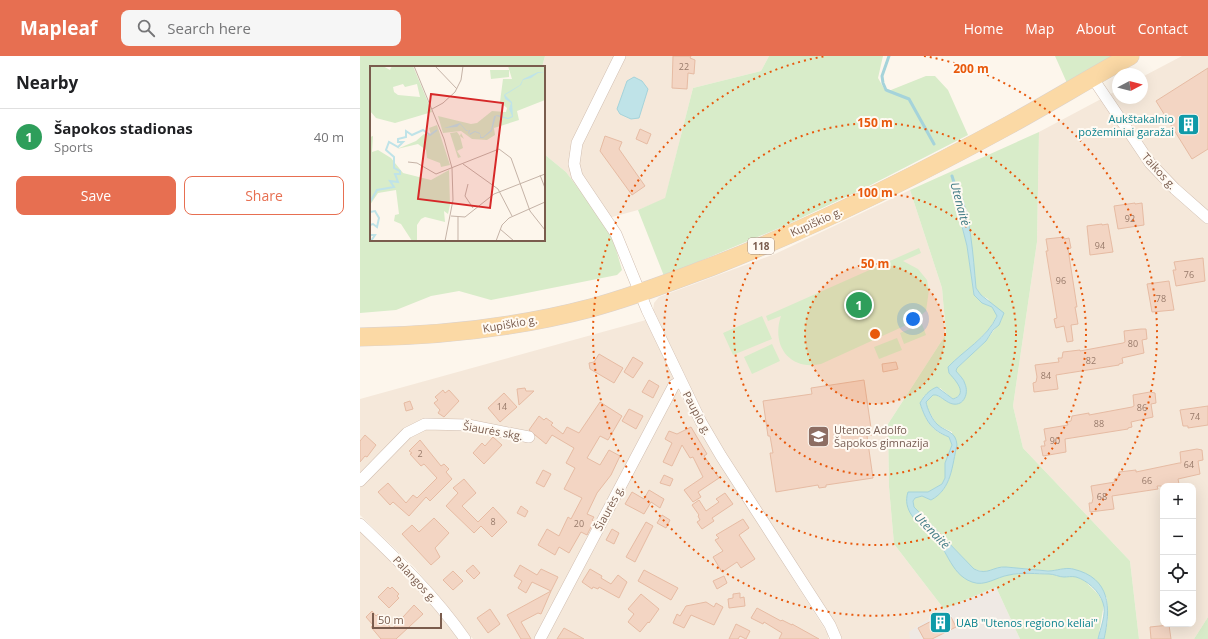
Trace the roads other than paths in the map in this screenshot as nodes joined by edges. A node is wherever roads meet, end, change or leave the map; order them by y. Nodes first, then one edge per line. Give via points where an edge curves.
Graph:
1 (620, 56) edge
2 (1130, 56) edge
3 (1092, 77) junction
4 (1208, 218) edge
5 (640, 294) junction
6 (360, 337) edge
7 (681, 381) junction
8 (529, 437) dead end
9 (360, 481) edge
10 (360, 524) edge
11 (465, 639) edge
12 (540, 639) edge
13 (836, 639) edge

1 - 5 street, Paupio g. via 577,143 574,164 577,176 616,234
2 - 3 main road, Kupiškio g. / 118
3 - 4 street, Taikos g. via 1150,163
3 - 5 main road, Kupiškio g. / 118 via 1011,124 866,200 747,252
5 - 6 main road, Kupiškio g. / 118 via 511,325 427,335
5 - 7 street, Paupio g.
7 - 12 street, Šiaurės g. via 674,386
7 - 13 street, Paupio g. via 721,456 830,625
8 - 9 street, Šiaurės skg. via 468,425 424,424 407,433
10 - 11 street, Palangos g. via 436,600

